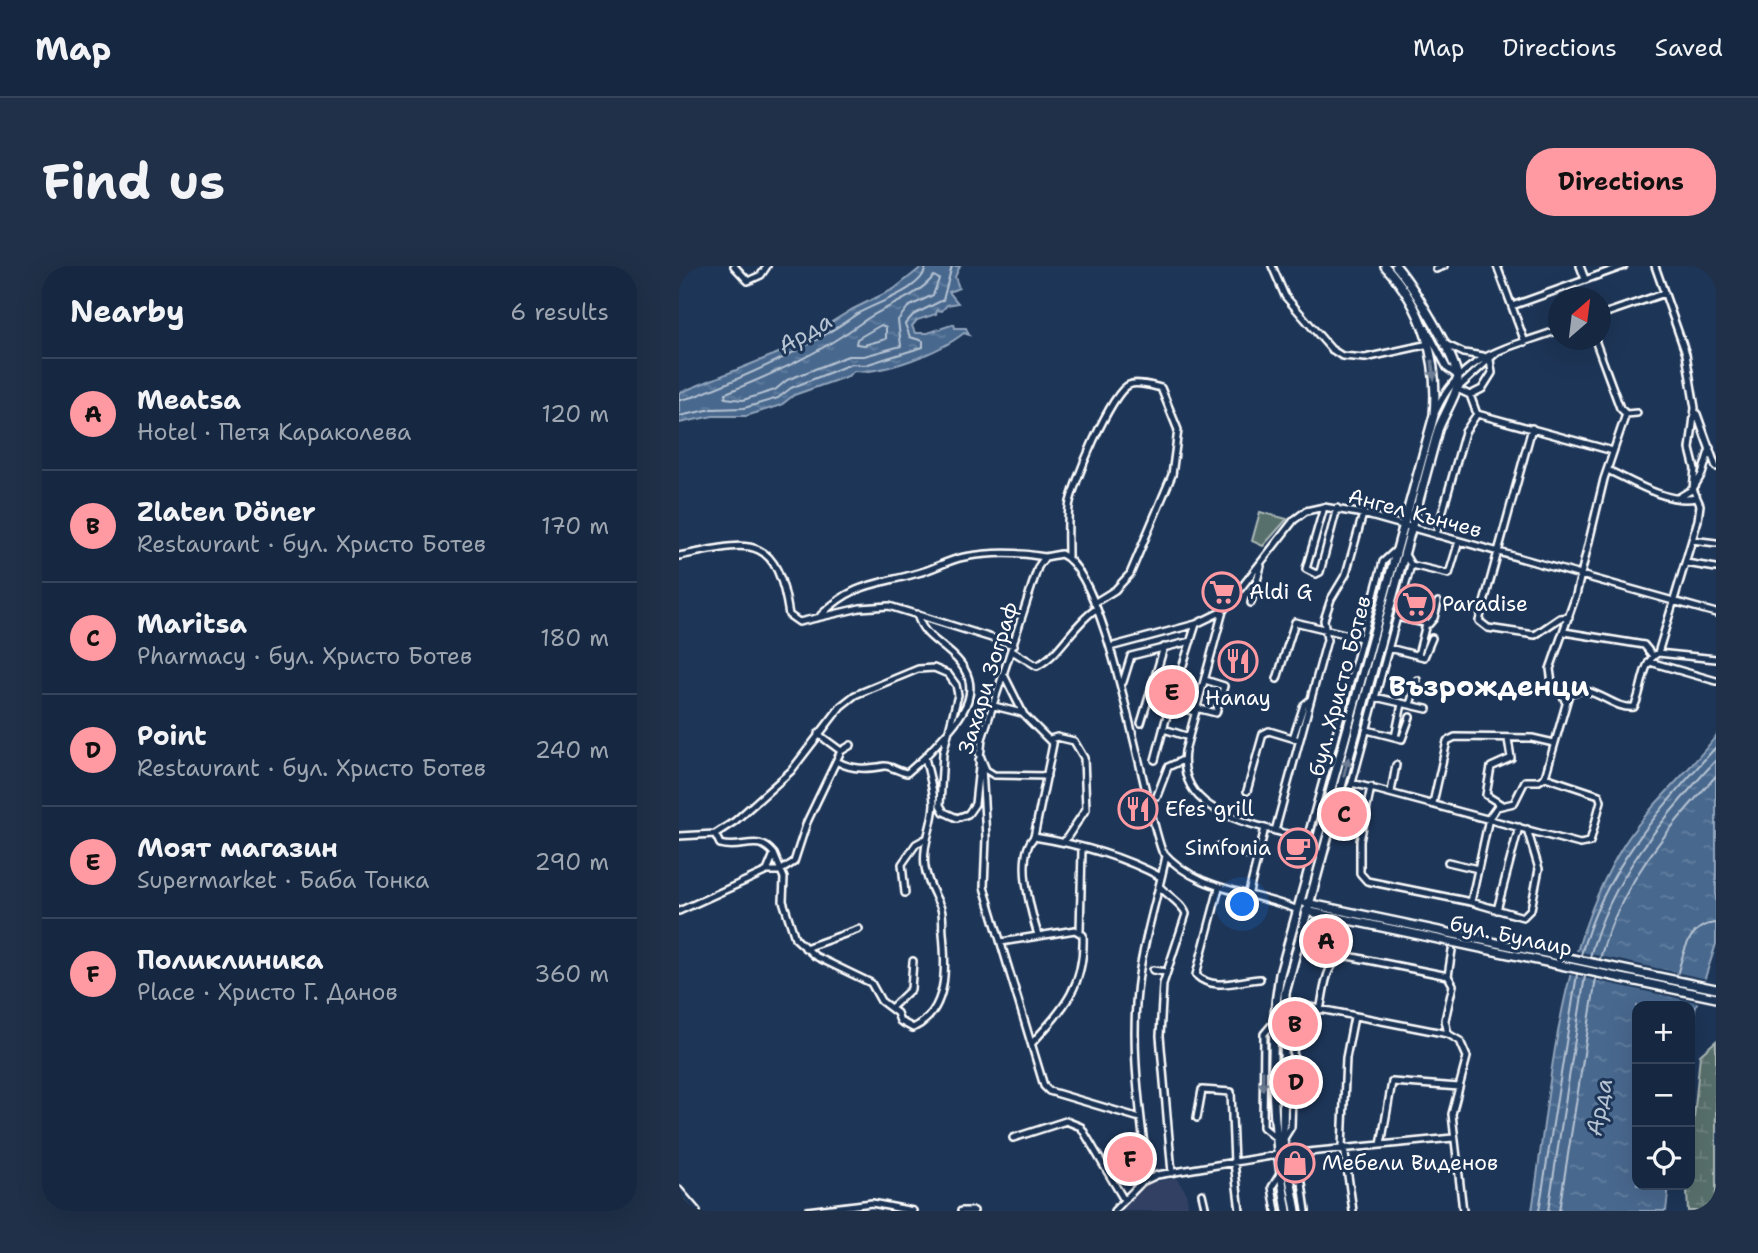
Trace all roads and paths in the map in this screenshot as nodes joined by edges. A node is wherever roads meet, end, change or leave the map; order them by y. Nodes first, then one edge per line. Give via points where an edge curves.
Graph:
1 (683, 266) edge
2 (734, 266) edge
3 (767, 266) edge
4 (1272, 266) edge
5 (1385, 266) edge
6 (1396, 266) edge
7 (1444, 266) edge
8 (1497, 266) edge
9 (1580, 266) edge
10 (1624, 266) edge
11 (1655, 266) edge
12 (1436, 269) dead end
13 (679, 270) edge
14 (1585, 279) junction
15 (1665, 293) junction
16 (1512, 306) junction
17 (1611, 312) edge
18 (1423, 324) junction
19 (1548, 334) edge
20 (1440, 339) junction
21 (1525, 342) junction
22 (1429, 344) junction
23 (1599, 350) edge
24 (1496, 353) junction
25 (1483, 356) junction
26 (1490, 360) junction
27 (1461, 378) junction
28 (1457, 389) junction
29 (1470, 395) junction
30 (1695, 408) junction
31 (1637, 413) dead end
32 (1478, 414) junction
33 (1626, 414) junction
34 (1434, 415) junction
35 (1532, 428) junction
36 (1710, 447) junction
37 (1613, 451) junction
38 (1716, 467) edge
39 (1608, 470) junction
40 (1693, 489) junction
41 (1678, 498) junction
42 (1696, 498) junction
43 (1324, 507) junction
44 (1337, 508) junction
45 (1363, 514) junction
46 (1407, 527) junction
47 (1436, 535) junction
48 (1692, 540) junction
49 (1459, 541) junction
50 (1716, 543) edge
51 (1400, 552) junction
52 (1498, 552) junction
53 (679, 556) edge
54 (1067, 556) junction
55 (1045, 557) junction
56 (1262, 563) junction
57 (1686, 563) junction
58 (1411, 565) junction
59 (1716, 568) edge
60 (1580, 575) junction
61 (1674, 601) junction
62 (1437, 602) dead end
63 (1251, 603) dead end
64 (1095, 606) junction
65 (1223, 611) junction
66 (1716, 613) edge
67 (916, 614) junction
68 (819, 617) junction
69 (1397, 617) junction
70 (1569, 617) junction
71 (1196, 624) junction
72 (1426, 624) junction
73 (1326, 630) junction
74 (1564, 632) junction
75 (1361, 638) junction
76 (1432, 638) dead end
77 (1191, 641) junction
78 (1110, 647) junction
79 (1164, 647) junction
80 (1013, 648) junction
81 (1389, 648) junction
82 (1418, 655) junction
83 (1653, 657) junction
84 (1716, 659) edge
85 (1183, 665) dead end
86 (1004, 675) junction
87 (1277, 679) dead end
88 (1205, 680) junction
89 (1417, 680) dead end
90 (1716, 681) edge
91 (1123, 682) dead end
92 (1153, 686) junction
93 (1375, 697) junction
94 (1565, 701) junction
95 (1170, 704) junction
96 (1402, 704) junction
97 (1411, 705) junction
98 (994, 706) junction
99 (1427, 709) dead end
100 (1196, 710) junction
101 (1024, 714) junction
102 (1410, 717) dead end
103 (1142, 723) dead end
104 (1164, 729) junction
105 (1367, 730) junction
106 (818, 734) junction
107 (946, 736) junction
108 (1189, 737) junction
109 (1395, 737) junction
110 (1051, 739) junction
111 (1296, 739) junction
112 (1508, 739) junction
113 (1554, 743) junction
114 (851, 745) dead end
115 (841, 751) junction
116 (979, 756) junction
117 (925, 757) junction
118 (1155, 760) dead end
119 (1184, 760) junction
120 (838, 762) junction
121 (1396, 765) dead end
122 (1047, 776) junction
123 (1545, 777) junction
124 (1352, 783) junction
125 (1371, 787) junction
126 (1247, 791) dead end
127 (1391, 792) junction
128 (1157, 796) dead end
129 (1327, 802) junction
130 (1336, 803) junction
131 (1433, 803) junction
132 (1502, 805) junction
133 (1489, 818) junction
134 (1519, 827) junction
135 (1265, 828) junction
136 (1527, 829) junction
137 (1275, 831) junction
138 (715, 834) junction
139 (679, 836) edge
140 (1034, 837) junction
141 (925, 839) junction
142 (1307, 839) junction
143 (1064, 842) junction
144 (1217, 847) dead end
145 (1314, 848) junction
146 (1082, 849) junction
147 (774, 854) junction
148 (1166, 856) junction
149 (1258, 858) junction
150 (1322, 859) junction
151 (1448, 862) dead end
152 (1478, 869) junction
153 (767, 871) junction
154 (780, 871) junction
155 (1161, 877) junction
156 (1159, 886) junction
157 (1219, 888) junction
158 (905, 892) dead end
159 (1248, 895) junction
160 (1471, 902) junction
161 (1300, 906) junction
162 (1309, 908) junction
163 (1497, 910) junction
164 (679, 911) edge
165 (859, 929) dead end
166 (1080, 931) junction
167 (1038, 935) junction
168 (1001, 942) junction
169 (1487, 945) junction
170 (805, 947) junction
171 (1452, 950) dead end
172 (913, 961) dead end
173 (1153, 970) dead end
174 (1166, 972) junction
175 (1448, 976) junction
176 (1260, 979) dead end
177 (1716, 989) edge
178 (1716, 998) edge
179 (1284, 1002) junction
180 (891, 1009) junction
181 (1320, 1010) junction
182 (1354, 1017) junction
183 (1448, 1034) junction
184 (1032, 1042) junction
185 (1459, 1087) junction
186 (1140, 1118) junction
187 (1197, 1118) dead end
188 (1013, 1138) dead end
189 (1453, 1138) junction
190 (1279, 1139) junction
191 (1381, 1145) junction
192 (1343, 1147) junction
193 (1281, 1155) junction
194 (1234, 1163) junction
195 (1172, 1173) junction
196 (1285, 1173) junction
197 (1148, 1177) junction
198 (679, 1190) edge
199 (1202, 1194) dead end
200 (1124, 1200) junction
201 (697, 1211) edge
202 (807, 1211) edge
203 (913, 1211) edge
204 (961, 1211) edge
205 (974, 1211) edge
206 (1114, 1211) edge
207 (1206, 1211) edge
208 (1240, 1211) edge
209 (1276, 1211) edge
210 (1287, 1211) edge
211 (1296, 1211) edge
212 (1306, 1211) edge
213 (1353, 1211) edge
214 (1463, 1211) edge

1 - 13 street
2 - 3 street via 748,281
4 - 22 street via 1285,296 1342,356 1374,357
5 - 18 main road, бул. Христо Ботев
6 - 20 main road
7 - 12 street
8 - 16 street
9 - 14 street
10 - 14 street
11 - 15 street
14 - 16 street
15 - 17 street
15 - 30 street via 1686,354
16 - 21 street
18 - 22 main road, бул. Христо Ботев
18 - 27 street via 1447,368
19 - 21 street
20 - 25 street via 1457,351
20 - 27 main road
21 - 24 street
22 -> 34 main road, бул. Христо Ботев
23 - 33 street
24 - 25 street
24 - 26 street
25 - 27 street
26 - 27 street
26 - 29 street via 1492,373 1487,382
27 - 28 main road, бул. Христо Ботев
27 - 34 street via 1446,391
28 - 29 street
28 - 46 main road, бул. Христо Ботев via 1438,430
29 - 32 street
30 - 36 street
30 - 40 street via 1690,449
31 - 33 street
32 - 35 street
32 - 47 street via 1465,432
33 - 37 street
34 - 46 main road, бул. Христо Ботев
35 - 37 street
35 - 52 street
36 - 38 street
36 - 40 street
37 - 39 street
39 - 41 street
39 - 60 street
40 - 41 street
40 - 42 street
41 - 42 street
42 - 48 street via 1700,512
43 - 44 street, Ангел Кънчев
43 - 44 street via 1306,569 1315,574 1320,572
43 - 56 street, Ангел Кънчев via 1294,520
44 - 45 street, Ангел Кънчев
45 - 46 street, Ангел Кънчев
45 - 73 street via 1346,574 1324,620
46 - 47 street, Ангел Кънчев
46 - 51 main road, бул. Христо Ботев
47 - 49 street, Ангел Кънчев
48 - 50 street
48 - 57 street
49 - 52 street, Ангел Кънчев
49 - 58 street via 1449,574
51 - 58 street
51 - 75 street via 1383,562
51 - 129 main road, бул. Христо Ботев
130 -> 51 main road, бул. Христо Ботев
52 - 60 street, Ангел Кънчев
52 - 70 street via 1479,621 1482,625 1535,635
53 - 68 street via 731,546 755,547 782,576 791,618 799,622
54 - 55 street
54 - 64 street via 1079,569
54 - 64 street via 1069,505 1079,472 1111,408 1125,386 1161,388 1178,430 1172,475 1130,574
55 - 68 street via 1013,553 964,557 919,573 873,582 849,593
55 - 80 street, Захари Зограф
56 - 63 street
56 - 65 street, Ангел Кънчев
57 - 59 street
57 - 61 street
58 - 69 street
60 - 61 street, Ангел Кънчев
60 - 70 street
61 - 66 street, Ангел Кънчев
61 - 83 street
62 - 72 street via 1433,620
64 - 78 street
64 - 80 street via 1043,663 1037,666
65 - 71 street, Ангел Кънчев
65 - 88 street
67 - 68 street via 874,606
67 - 80 street
67 - 107 street via 921,628 960,662 969,678 968,703
69 - 72 street
69 - 81 street
70 - 74 street
71 - 77 street
71 - 78 street, Ангел Кънчев
72 - 82 street
73 - 75 street
73 - 87 street via 1293,623
73 - 111 street via 1327,640
74 - 83 street via 1644,645
74 - 94 street via 1549,676
75 - 142 street
76 - 82 street via 1426,656
77 - 79 street
77 - 85 street
78 - 148 street via 1153,824
79 - 91 street via 1131,656
79 - 92 street
80 - 86 street, Захари Зограф
81 - 82 street
81 - 93 street
83 - 84 street
83 - 90 street
83 - 94 street via 1634,707 1625,708 1577,690
86 - 98 street, Захари Зограф
86 - 101 street
88 - 100 street
88 - 100 street via 1224,686 1216,713
89 - 97 street
92 - 95 street
92 - 103 street
93 - 96 street
93 - 105 street
94 - 113 street
95 - 100 street
95 - 104 street
96 - 97 street
96 - 109 street
97 - 99 street
98 - 101 street
98 - 116 street, Захари Зограф
100 - 108 street
101 - 110 street via 1035,729
102 - 109 street via 1405,738
104 - 108 street
104 - 118 street
105 - 109 street
105 - 124 street
106 - 107 street, Захари Зограф via 855,695 902,673 926,668 944,671 957,685
106 - 115 street
106 - 138 street, Захари Зограф via 791,771
107 - 116 street, Захари Зограф via 939,795 949,816 964,816 973,809
107 - 117 street
108 - 119 street
110 - 122 street
110 - 143 street via 1075,741 1084,758 1084,815
111 - 126 street via 1269,731 1263,734
111 - 137 street
112 - 113 street
112 - 131 street via 1455,737 1447,741
112 - 132 street via 1511,758 1491,766 1485,789 1486,795
113 - 123 street
114 - 115 street
115 - 120 street
116 - 122 street via 994,775
116 - 168 street via 986,838 983,880
117 - 120 street via 907,773 889,766 850,769
117 - 141 street via 934,802
119 - 128 street via 1168,767
119 - 135 street via 1193,789 1209,808
120 - 154 street via 807,822 795,862
121 - 127 street
122 - 140 street
123 - 132 street via 1525,781 1514,803
123 - 136 street via 1599,794 1594,834 1590,842 1580,844
124 - 125 street
124 - 130 street via 1346,797
125 - 127 street
125 - 160 street via 1360,841 1363,880
127 - 131 street
129 - 130 street
129 - 145 main road, бул. Христо Ботев
130 - 150 main road, бул. Христо Ботев
131 - 133 street
132 - 133 street
133 - 134 street
133 - 152 street
134 - 136 street
134 - 163 street
135 - 137 street
135 - 149 street
136 - 163 street via 1539,869 1531,909 1523,917
137 - 142 street
138 - 139 street
138 - 147 street via 725,846 761,842
140 - 143 street
140 - 167 street via 1027,850 1027,886
141 - 158 street via 902,864
141 - 180 street via 925,867 941,908 943,982 938,1003 922,1024 906,1025
142 - 145 street
143 - 146 street
144 - 149 street
145 - 150 street
145 - 161 main road, бул. Христо Ботев
146 - 155 street via 1135,863
146 - 166 street
147 - 153 street
147 - 154 street
148 - 155 street
148 - 157 street
149 - 159 street
150 - 162 main road, бул. Христо Ботев
151 - 152 street
152 - 160 street
153 - 154 street
153 - 164 street
154 - 170 street via 789,923
155 - 156 street
156 - 174 street via 1186,914
156 - 186 street via 1138,978 1135,1026
157 - 159 street
157 - 176 street via 1196,975 1223,985
159 - 161 street
160 - 163 street
161 - 162 main road, бул. Булаир
161 -> 190 main road, бул. Христо Ботев via 1280,974 1275,1021
162 - 169 main road, бул. Булаир
162 - 179 main road, бул. Христо Ботев
165 - 170 street
166 - 167 street
166 - 184 street via 1083,962 1078,984
167 - 168 street
168 - 184 street
169 - 177 main road, бул. Булаир
169 - 178 main road, бул. Булаир
170 - 180 street via 871,982
171 - 175 street
172 - 180 street via 911,989
173 - 174 street
174 - 195 street via 1160,1036
175 - 181 street via 1338,957 1331,966
175 - 183 street via 1453,985 1445,1020
179 - 181 street
179 - 190 main road, бул. Христо Ботев
181 - 182 street
182 - 183 street
182 - 192 street via 1346,1058
183 - 185 street via 1460,1041 1466,1052
184 - 186 street via 1049,1091
185 - 189 street via 1452,1114
185 - 191 street via 1394,1080
186 - 197 street
187 - 194 street via 1202,1090 1231,1092
188 - 200 street via 1066,1121 1081,1127
189 - 191 street
189 - 214 street
190 - 193 main road, бул. Христо Ботев
191 - 192 street
192 - 193 street
192 - 213 street
193 - 194 street
193 - 196 main road, бул. Христо Ботев
194 - 195 street
194 - 208 street
195 - 197 street
196 - 209 street via 1272,1187
196 - 210 main road, бул. Христо Ботев
196 - 211 main road, бул. Христо Ботев
196 - 212 street via 1302,1183
197 - 200 street
198 - 201 street
199 - 207 street
200 - 206 street
202 - 203 street via 872,1203
204 - 205 street

